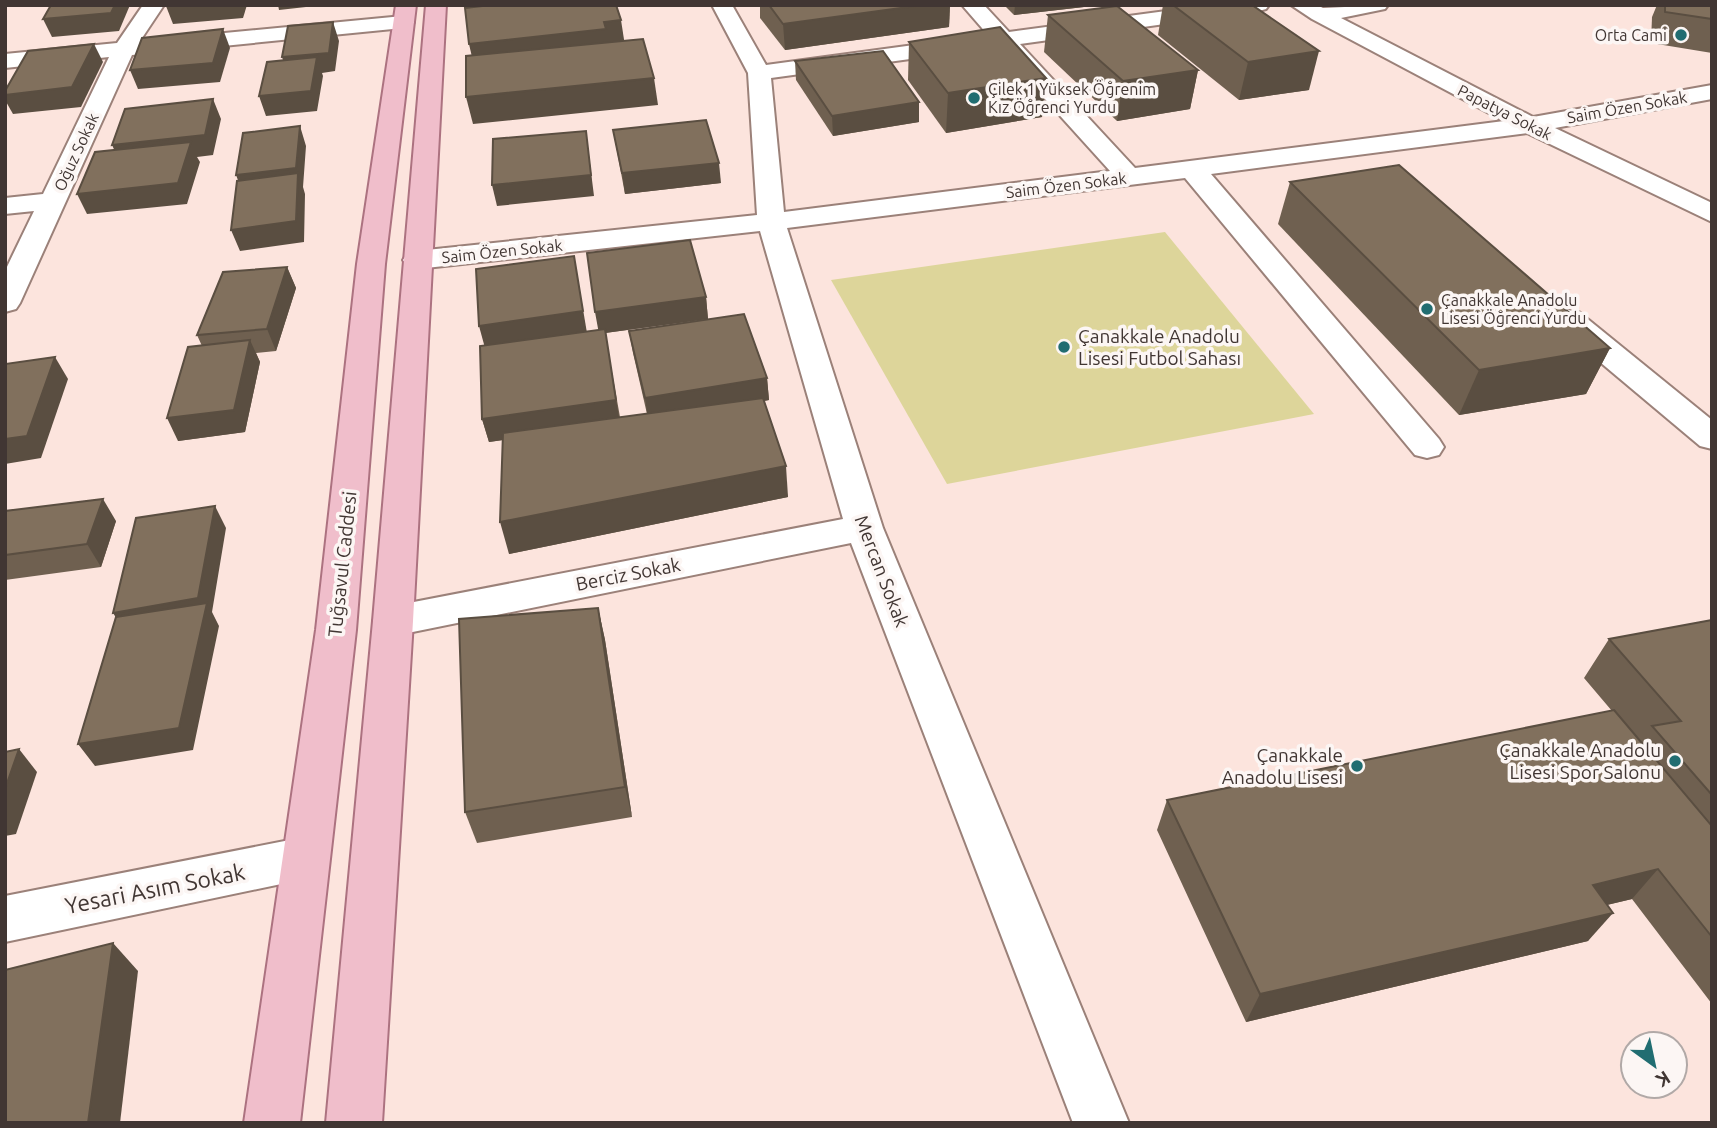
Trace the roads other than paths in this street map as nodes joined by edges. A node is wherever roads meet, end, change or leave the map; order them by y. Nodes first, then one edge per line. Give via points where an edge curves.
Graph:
1 (154, 5) edge
2 (722, 5) edge
3 (972, 5) edge
4 (1259, 5) edge
5 (1378, 5) edge
6 (1310, 10) edge
7 (415, 11) edge
8 (1004, 39) junction
9 (124, 49) junction
10 (5, 61) edge
11 (759, 73) junction
12 (1712, 92) edge
13 (1530, 125) junction
14 (1357, 147) junction
15 (1192, 169) junction
16 (1389, 173) edge
17 (1129, 177) junction
18 (52, 201) junction
19 (5, 206) edge
20 (1712, 214) edge
21 (771, 222) junction
22 (417, 260) junction
23 (5, 303) edge
24 (1549, 304) edge
25 (1712, 402) edge
26 (1677, 408) junction
27 (1712, 438) edge
28 (1427, 447) dead end
29 (864, 528) junction
30 (393, 621) junction
31 (304, 858) junction
32 (5, 919) edge
33 (272, 1123) edge
34 (354, 1123) edge
35 (1101, 1123) edge

1 - 9 street, Oğuz Sokak
2 - 11 street, Mercan Sokak
3 - 8 street
4 - 8 street
5 - 6 street
6 - 13 street, Papatya Sokak
7 - 9 street
7 - 22 main road
7 - 31 main road, Tuğsavul Caddesi via 371,264 336,630
8 - 11 street
8 - 17 street
9 - 10 street
9 - 18 street, Oğuz Sokak
11 - 21 street, Mercan Sokak
12 - 13 street, Saim Özen Sokak
13 - 14 street, Saim Özen Sokak
13 - 20 street, Papatya Sokak
14 - 15 street, Saim Özen Sokak
14 - 16 street
15 - 17 street, Saim Özen Sokak
15 - 28 street
17 - 21 street, Saim Özen Sokak
18 - 19 street
18 - 23 street, Oğuz Sokak
21 - 22 street, Saim Özen Sokak
21 - 29 street, Mercan Sokak
22 - 30 main road
24 - 26 street
25 - 26 street
26 - 27 street
29 - 30 street, Berciz Sokak
29 - 35 street, Mercan Sokak
30 - 34 main road
31 - 32 street, Yesari Asım Sokak
31 - 33 main road, Tuğsavul Caddesi

